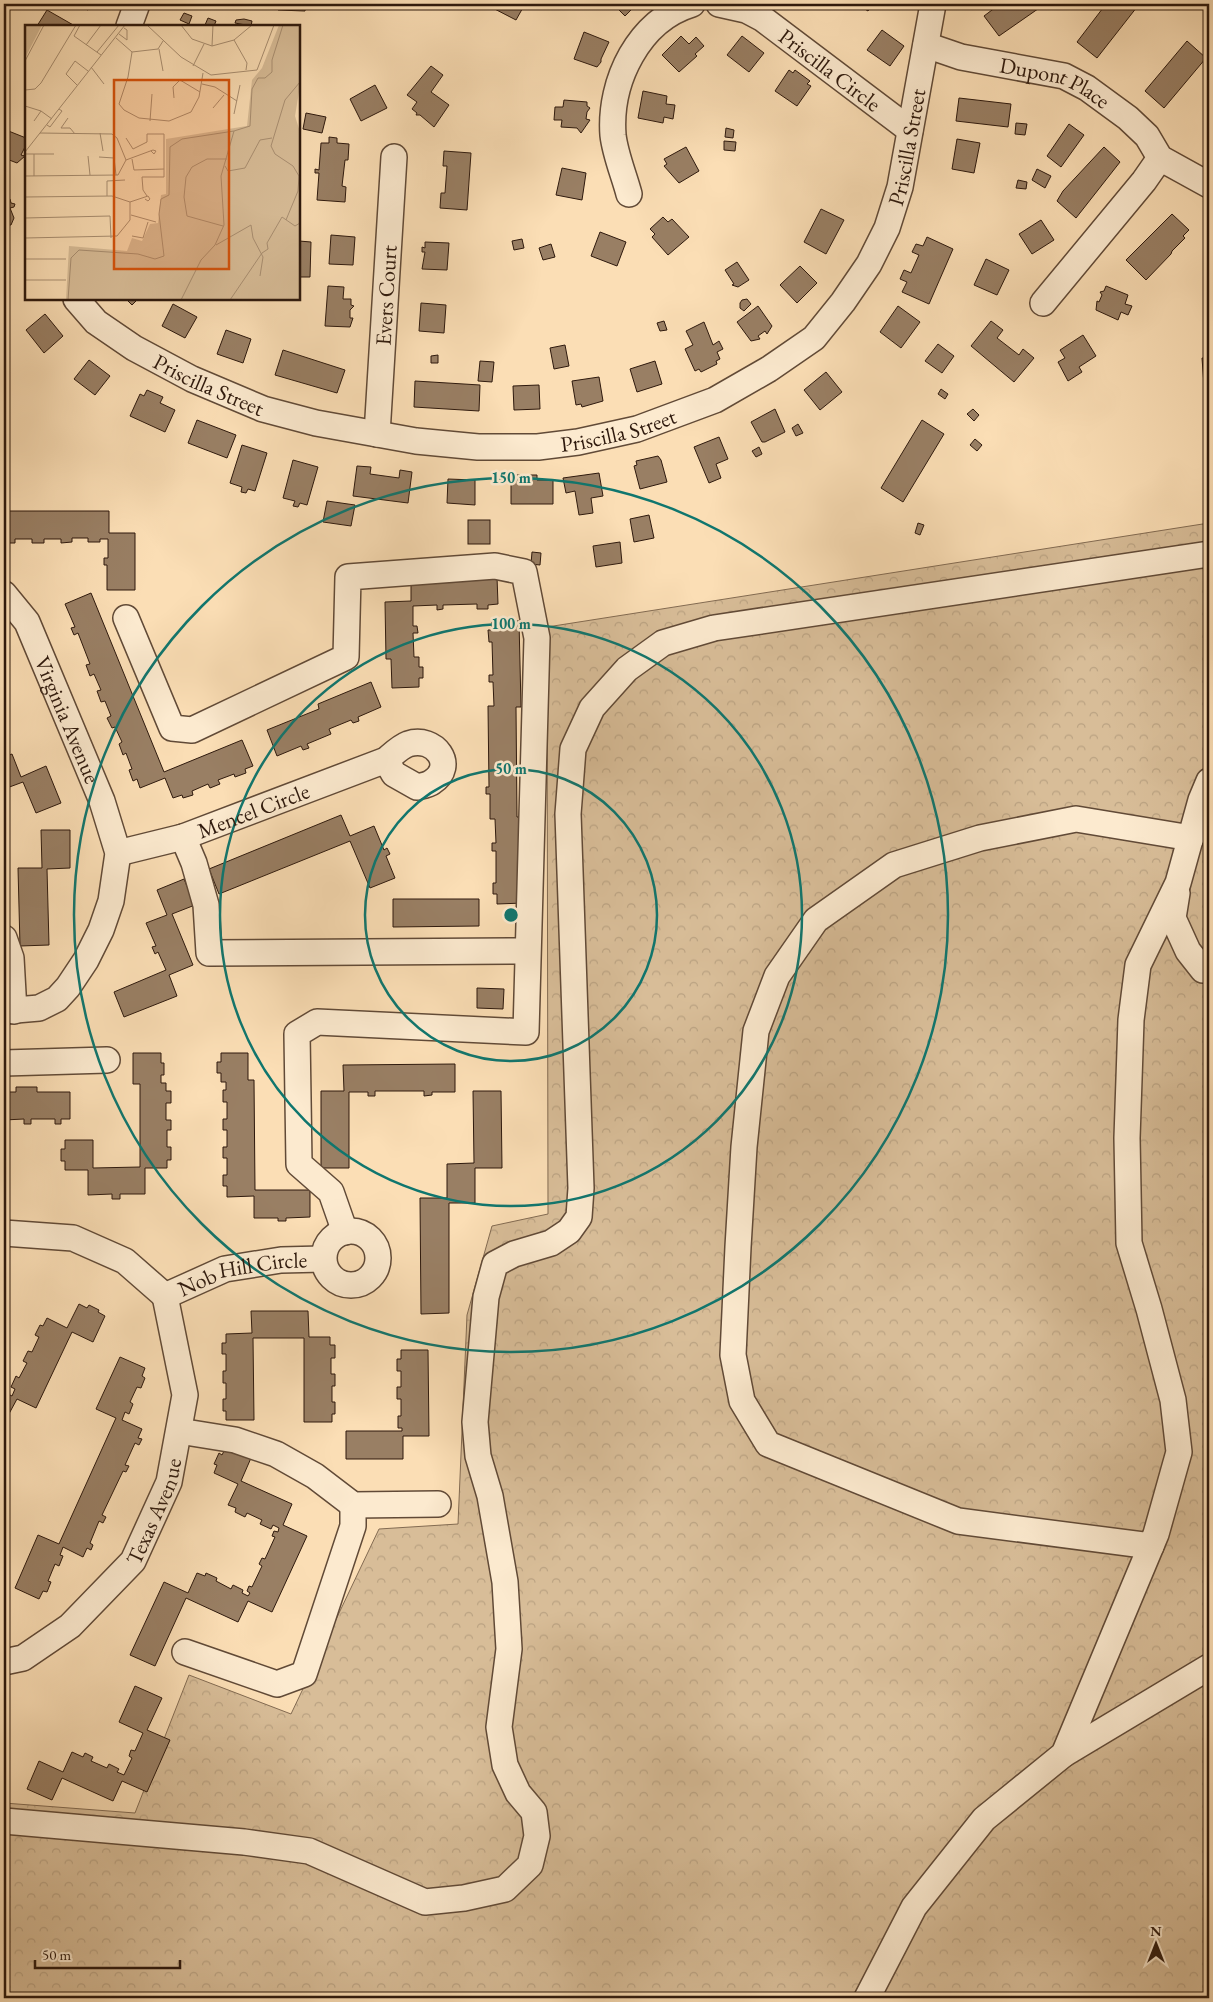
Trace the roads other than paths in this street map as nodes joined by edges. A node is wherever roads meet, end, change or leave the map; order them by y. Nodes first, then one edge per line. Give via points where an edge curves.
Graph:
1 (137, 4) edge
2 (692, 4) edge
3 (719, 4) edge
4 (933, 4) edge
5 (129, 25) edge
6 (926, 45) junction
7 (910, 130) junction
8 (394, 157) dead end
9 (1160, 158) junction
10 (1209, 185) edge
11 (629, 194) dead end
12 (77, 300) edge
13 (1043, 303) dead end
14 (377, 434) junction
15 (1209, 554) edge
16 (4, 594) edge
17 (126, 618) dead end
18 (386, 760) dead end
19 (1209, 780) edge
20 (183, 837) junction
21 (1190, 838) junction
22 (118, 853) junction
23 (1178, 883) junction
24 (4, 938) edge
25 (528, 951) junction
26 (1209, 970) edge
27 (9, 1011) edge
28 (107, 1060) dead end
29 (4, 1063) edge
30 (345, 1232) junction
31 (4, 1233) edge
32 (323, 1259) junction
33 (166, 1296) junction
34 (179, 1431) junction
35 (438, 1504) dead end
36 (353, 1505) junction
37 (1151, 1546) junction
38 (186, 1652) dead end
39 (4, 1662) edge
40 (1209, 1667) edge
41 (1064, 1754) junction
42 (4, 1820) edge
43 (867, 1998) edge

1 - 5 street
2 - 11 street via 664,16 627,60 620,78 612,117 613,137
3 - 7 street, Priscilla Circle via 746,10 763,19
4 - 6 street, Priscilla Street
6 - 7 street, Priscilla Street
6 - 9 street, Dupont Place via 961,57 1064,76 1087,88 1128,118 1146,136
7 - 14 street, Priscilla Street via 900,187 887,228 869,264 843,302 814,338 715,400 637,429 538,447 478,447
8 - 14 street, Evers Court
9 - 10 street, Dupont Place
9 - 13 street
12 - 14 street, Priscilla Street via 96,322 134,348 192,379 263,409 316,424
15 - 42 street via 714,628 663,643 627,669 592,708 573,749 568,814 580,1217 569,1231 551,1243 514,1254 496,1264 486,1297 474,1422 478,1456 490,1496 505,1582 509,1649 499,1727 505,1765 518,1794 534,1812 538,1836 530,1865 505,1889 425,1902 310,1851
16 - 22 street, Virginia Avenue via 27,622 102,801
17 - 25 street via 172,728 192,730 346,657 348,577 495,566 524,572 538,638
18 - 20 street, Mencel Circle
19 - 21 street
20 - 22 street, Mencel Circle
20 - 25 street via 206,905 209,953
21 - 23 street
21 - 37 street via 1076,819 980,838 894,865 816,920 777,976 756,1031 738,1247 732,1356 742,1401 768,1444 958,1521
22 - 27 street via 111,901 104,923 77,974 57,999 39,1008
23 - 26 street via 1173,918 1188,951 1203,970
23 - 37 street via 1138,965 1131,1020 1127,1138 1129,1243 1173,1400 1178,1452
24 - 27 street via 11,958
25 - 30 street via 526,1032 316,1022 296,1034 300,1164 331,1192
28 - 29 street
30 - 32 street, Nob Hill Circle via 332,1239 325,1248
30 - 32 street, Nob Hill Circle via 362,1233 377,1248 378,1264 371,1278 362,1284 341,1284 332,1278
31 - 33 street via 73,1238 125,1261
32 - 33 street, Nob Hill Circle via 281,1260 225,1269
33 - 34 street, Texas Avenue via 185,1395
34 - 36 street via 235,1440 276,1454 315,1476
34 - 39 street, Texas Avenue via 169,1482 133,1561 70,1626 23,1658
35 - 36 street
36 - 38 street via 353,1526 304,1674 277,1684
37 - 41 street
40 - 41 street
41 - 43 street via 984,1819 914,1907

